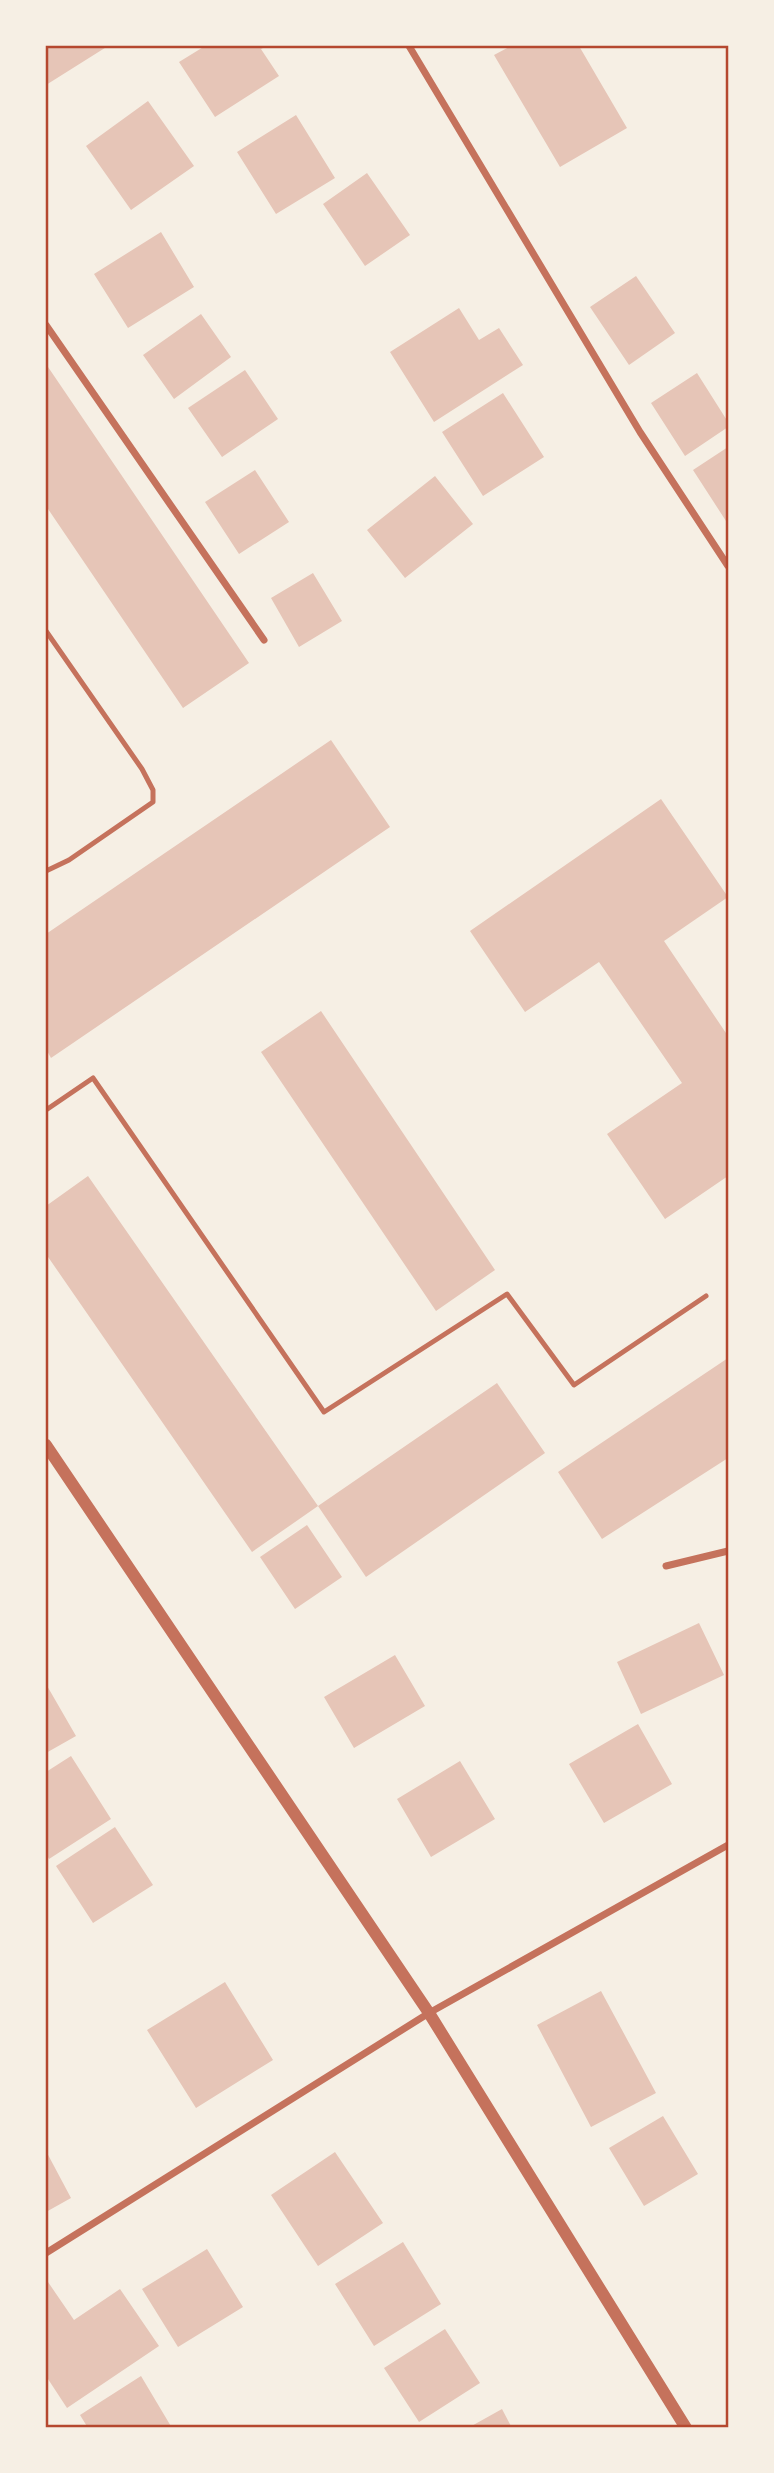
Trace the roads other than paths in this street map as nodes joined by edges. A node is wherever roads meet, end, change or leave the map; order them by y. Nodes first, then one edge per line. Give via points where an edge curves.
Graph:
1 (409, 46) edge
2 (46, 325) edge
3 (729, 566) edge
4 (46, 631) edge
5 (264, 640) dead end
6 (46, 871) edge
7 (46, 1110) edge
8 (706, 1296) dead end
9 (46, 1445) edge
10 (729, 1551) edge
11 (666, 1566) dead end
12 (729, 1845) edge
13 (429, 2013) junction
14 (46, 2253) edge
15 (686, 2427) edge

1 - 3 street via 640,432
2 - 5 street
4 - 6 lane via 153,790 153,802
7 - 8 lane via 93,1078 324,1412 507,1294 574,1385
9 - 13 street
10 - 11 street
12 - 13 street
13 - 14 street
13 - 15 street

